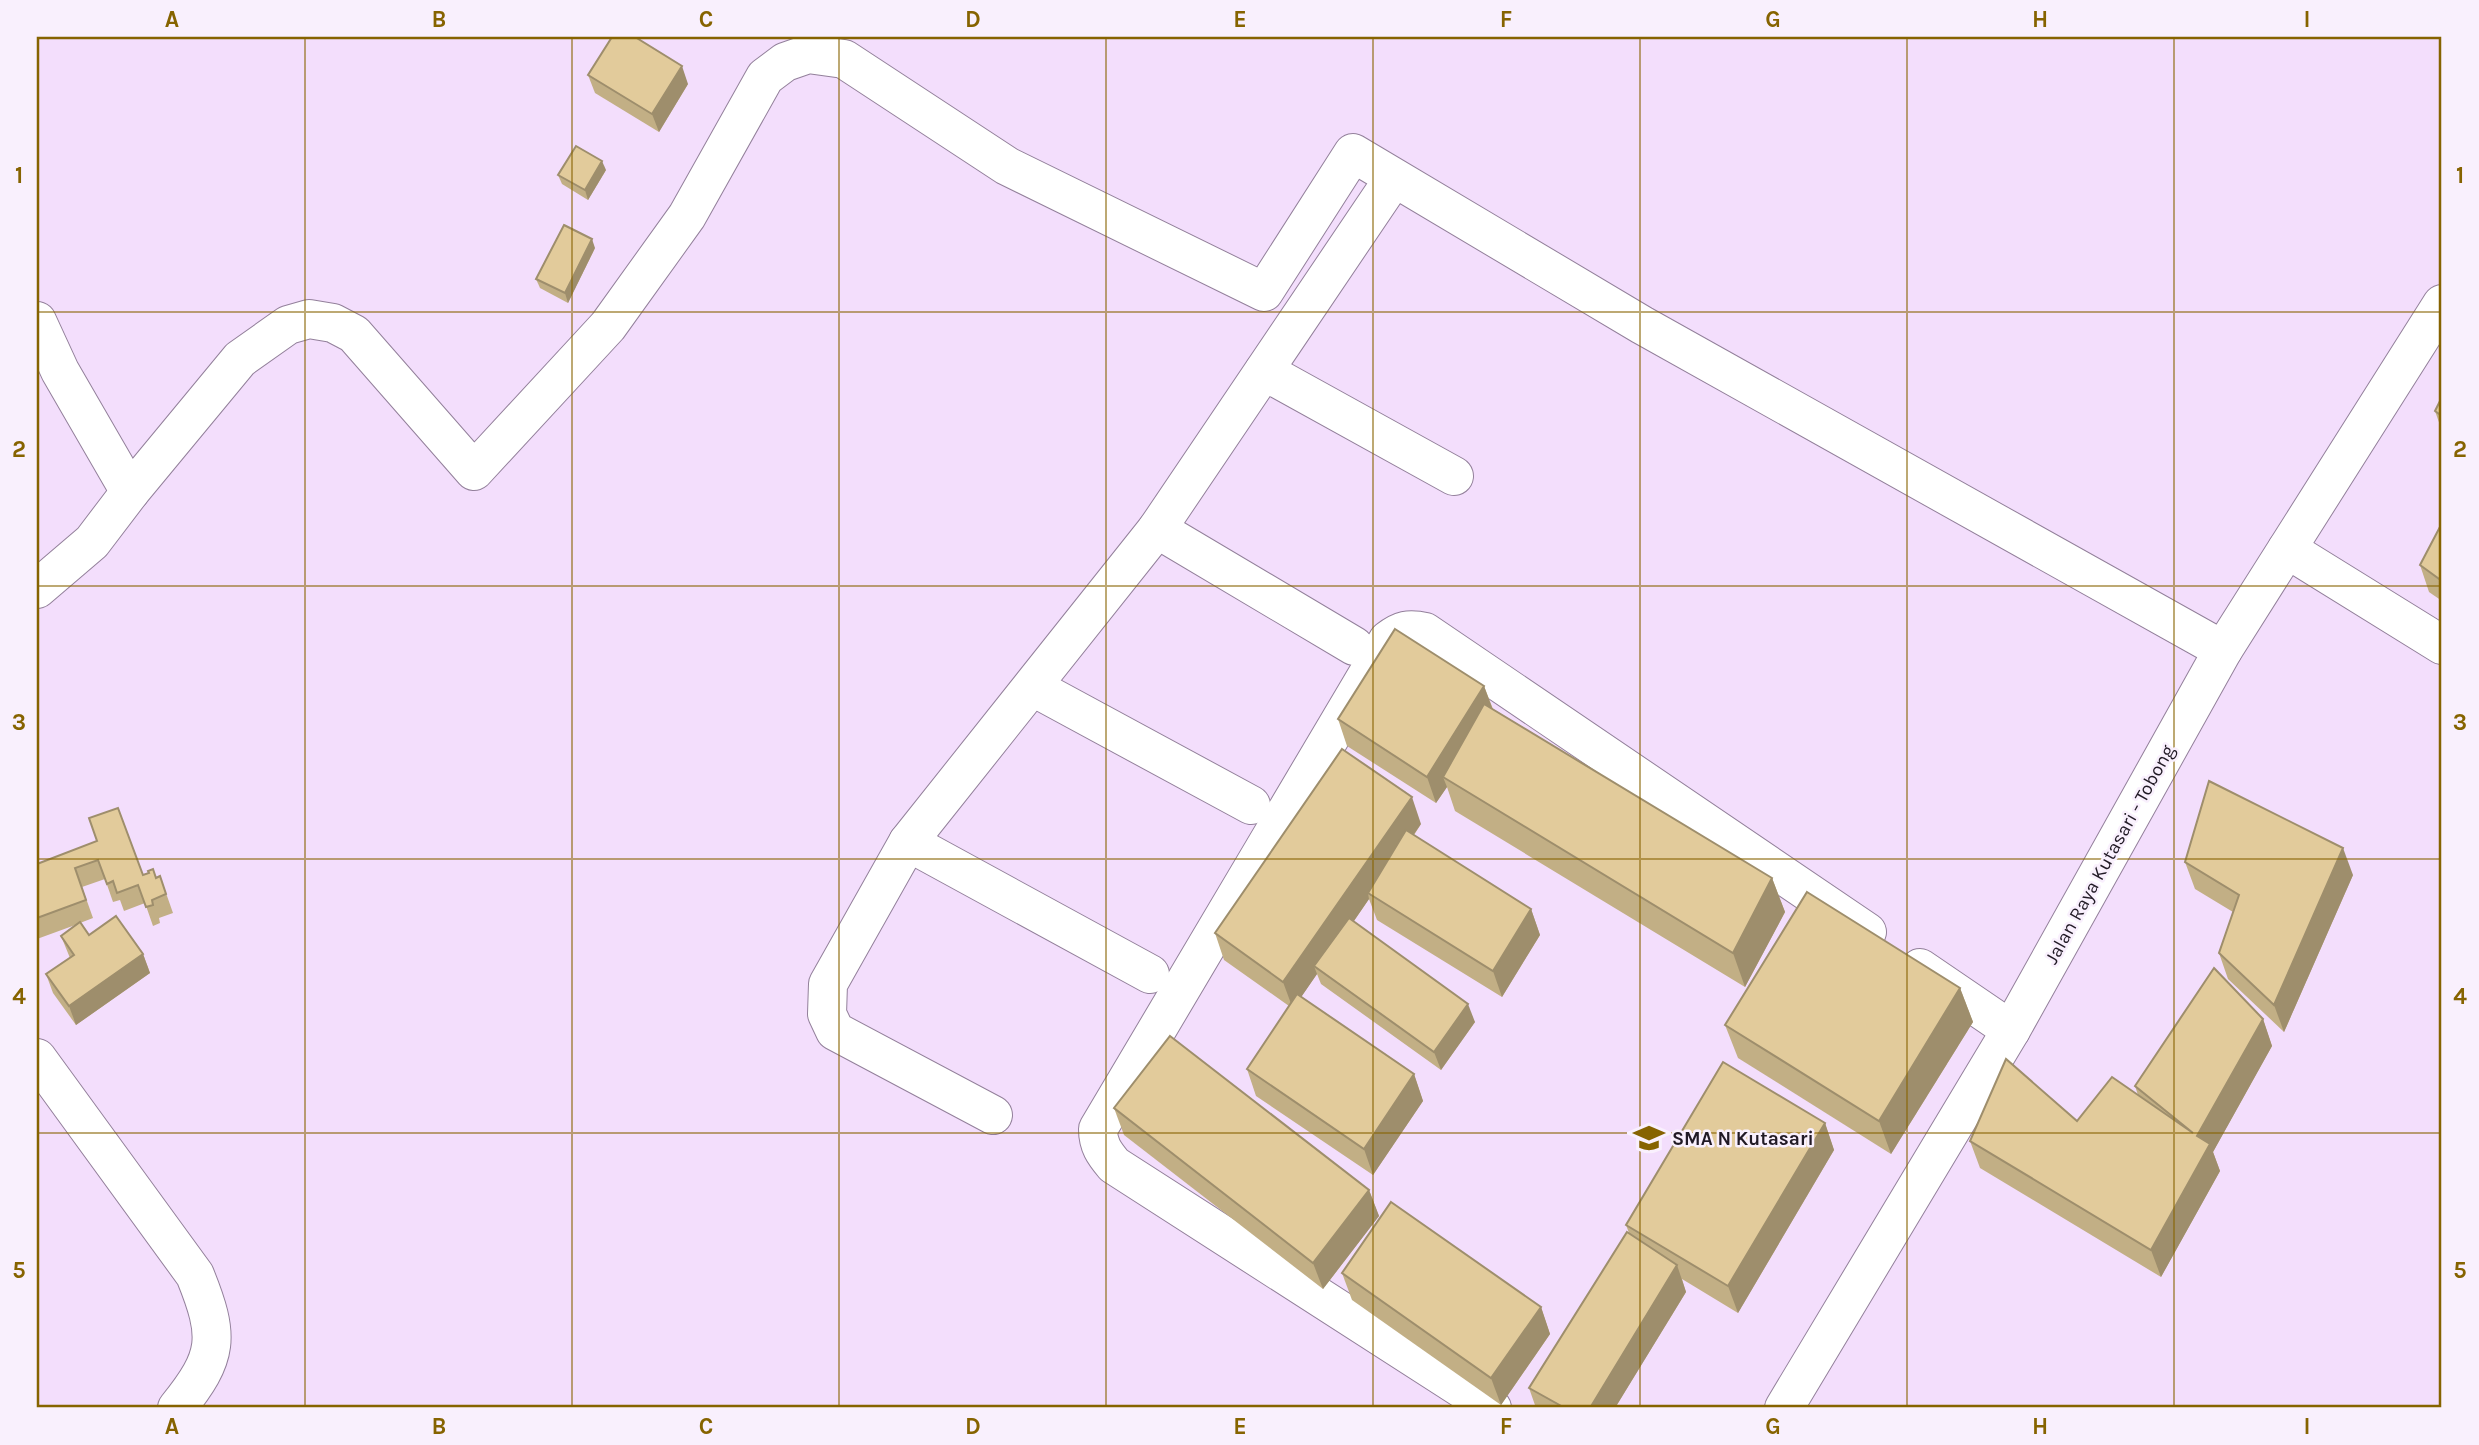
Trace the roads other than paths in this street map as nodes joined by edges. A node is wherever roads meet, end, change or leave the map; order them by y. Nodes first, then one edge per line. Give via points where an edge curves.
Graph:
1 (1394, 178) junction
2 (2442, 304) edge
3 (37, 321) edge
4 (1264, 371) junction
5 (1454, 476) dead end
6 (130, 492) junction
7 (1157, 528) junction
8 (2287, 549) junction
9 (37, 589) edge
10 (2442, 645) edge
11 (1354, 646) dead end
12 (2223, 650) junction
13 (1033, 687) junction
14 (1251, 805) dead end
15 (908, 842) junction
16 (1150, 974) dead end
17 (2011, 1030) junction
18 (37, 1058) edge
19 (993, 1115) dead end
20 (177, 1408) edge
21 (1492, 1408) edge
22 (1784, 1408) edge

1 - 4 street
1 - 6 street via 1353,153 1264,292 1007,166 844,59 808,54 785,62 765,77 687,216 608,326 474,471 354,334 333,323 309,319 288,325 240,359
1 - 12 street via 1642,325
2 - 8 street, Jalan Raya Kutasari - Tobong
3 - 6 street
4 - 5 street
4 - 7 street
6 - 9 street via 92,542
7 - 11 street
7 - 13 street
8 - 10 street
8 - 12 street, Jalan Raya Kutasari - Tobong
12 - 17 street, Jalan Raya Kutasari - Tobong
13 - 14 street
13 - 15 street
15 - 16 street
15 - 19 street via 828,984 827,1014 835,1031
17 - 21 street via 1425,632 1400,631 1388,640 1098,1129 1098,1141 1114,1165
17 - 22 street, Jalan Raya Kutasari - Tobong
18 - 20 street via 195,1275 212,1326 210,1354 198,1382

